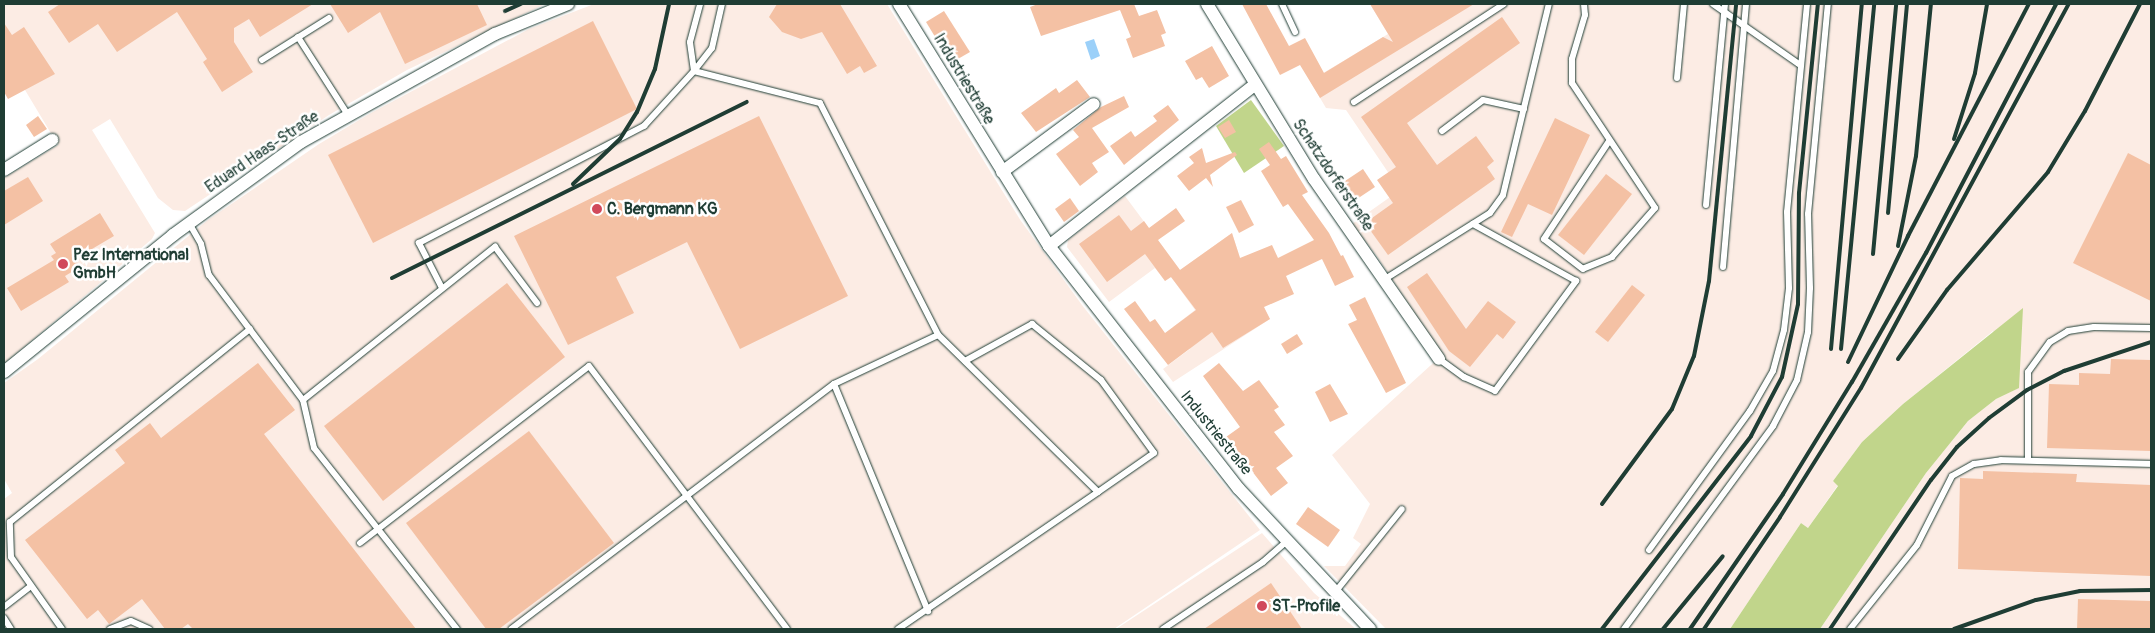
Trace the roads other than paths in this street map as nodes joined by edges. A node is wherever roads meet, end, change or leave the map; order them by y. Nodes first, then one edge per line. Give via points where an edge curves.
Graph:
1 (568, 4) edge
2 (700, 4) edge
3 (722, 4) edge
4 (899, 4) edge
5 (1207, 4) edge
6 (1282, 4) edge
7 (1504, 4) edge
8 (1548, 4) edge
9 (1584, 4) edge
10 (1684, 4) edge
11 (1713, 4) edge
12 (1725, 4) edge
13 (1746, 4) edge
14 (1807, 4) edge
15 (1828, 4) edge
16 (1724, 11) junction
17 (328, 18) dead end
18 (1744, 25) junction
19 (1295, 32) dead end
20 (298, 37) junction
21 (262, 60) dead end
22 (1800, 65) junction
23 (694, 71) junction
24 (1677, 78) dead end
25 (1254, 84) junction
26 (1354, 102) dead end
27 (1094, 104) dead end
28 (1524, 110) junction
29 (348, 115) junction
30 (1442, 131) dead end
31 (52, 140) dead end
32 (1609, 141) junction
33 (4, 170) edge
34 (1002, 172) junction
35 (1706, 205) dead end
36 (189, 223) junction
37 (1473, 224) junction
38 (1050, 246) junction
39 (1723, 268) dead end
40 (1385, 280) junction
41 (442, 288) junction
42 (537, 303) dead end
43 (2151, 328) edge
44 (250, 329) junction
45 (938, 334) junction
46 (1439, 359) joint
47 (965, 361) junction
48 (4, 372) edge
49 (834, 384) junction
50 (303, 400) junction
51 (2028, 460) junction
52 (2151, 464) edge
53 (1098, 492) junction
54 (687, 494) junction
55 (1402, 509) dead end
56 (377, 530) junction
57 (1288, 540) junction
58 (360, 543) dead end
59 (1649, 550) dead end
60 (31, 586) junction
61 (1336, 591) junction
62 (4, 608) edge
63 (928, 611) junction
64 (4, 618) edge
65 (11, 629) edge
66 (62, 629) edge
67 (110, 629) edge
68 (149, 629) edge
69 (457, 629) edge
70 (511, 629) edge
71 (787, 629) edge
72 (898, 629) edge
73 (1163, 629) edge
74 (1370, 629) edge
75 (1624, 629) edge
76 (1850, 629) edge

1 - 29 street, Eduard Haas-Straße via 495,34
2 - 23 lane via 690,42
3 - 23 lane via 712,48
4 - 34 street, Industriestraße
5 - 25 street, Schatzdorferstraße
6 - 19 lane
7 - 26 lane
8 - 28 lane
9 - 32 lane via 1586,15 1572,59 1572,83
10 - 24 lane
11 - 16 lane
12 - 16 lane
13 - 18 lane
14 - 22 lane
15 - 75 lane via 1808,214 1808,332 1797,380 1773,426
16 - 18 lane
16 - 35 lane
17 - 20 lane
18 - 22 lane
18 - 39 lane
20 - 21 lane
20 - 29 lane
22 - 59 lane via 1787,212 1789,288 1784,330 1773,372 1750,411
23 - 41 lane via 644,126 419,243
23 - 45 lane via 820,103
25 - 38 street
25 - 40 street, Schatzdorferstraße via 1314,179
27 - 34 street
28 - 30 lane via 1483,100
28 - 37 lane via 1503,195 1490,213
29 - 36 street, Eduard Haas-Straße via 262,168
31 - 33 street
32 - 32 lane via 1655,208 1612,257 1583,268 1544,240
34 - 38 street, Industriestraße
36 - 44 lane via 201,244 209,275
36 - 48 street, Eduard Haas-Straße
37 - 40 lane
37 - 46 lane via 1576,281 1495,391 1464,377
38 - 57 street, Industriestraße via 1239,490
40 - 46 street, Schatzdorferstraße
41 - 42 lane via 495,247
41 - 50 lane
43 - 51 lane via 2094,327 2068,331 2050,342 2028,372
44 - 50 lane
44 - 60 lane via 10,522 11,558
45 - 47 lane
45 - 49 lane
47 - 53 lane
47 - 53 lane via 1032,324 1100,380 1154,453
49 - 54 lane
49 - 63 lane
50 - 56 lane via 314,448
51 - 52 lane
51 - 76 lane via 1974,464 1952,476 1917,545
53 - 63 lane
54 - 56 lane via 589,366
54 - 70 lane
54 - 71 lane
55 - 61 lane
56 - 58 lane
56 - 69 lane
57 - 61 street, Industriestraße
57 - 73 lane via 1263,562
60 - 62 lane
60 - 66 lane
61 - 74 street, Industriestraße
63 - 72 lane
64 - 65 lane
67 - 68 lane via 131,621

